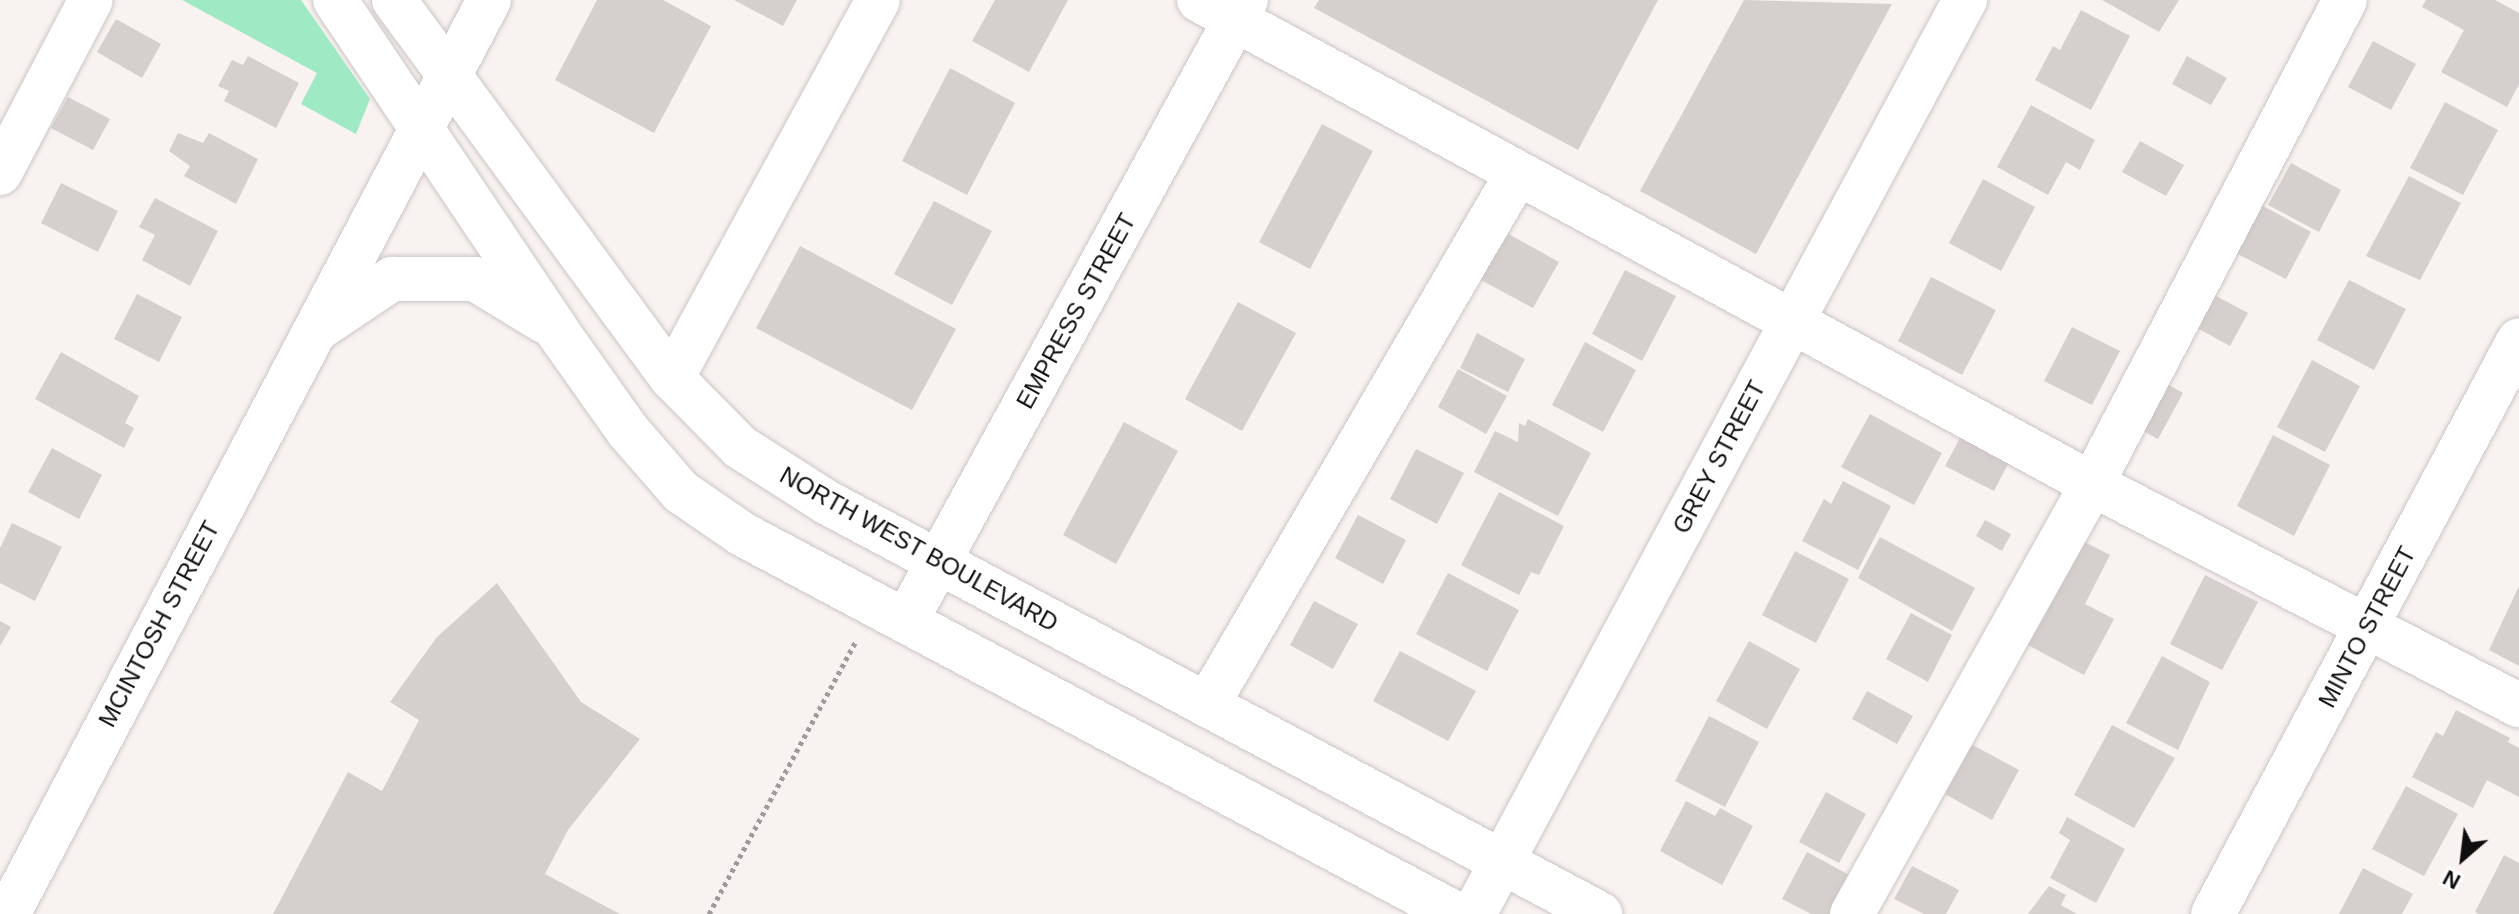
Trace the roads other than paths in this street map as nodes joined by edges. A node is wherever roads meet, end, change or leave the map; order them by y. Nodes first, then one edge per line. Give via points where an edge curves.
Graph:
1 (91, 0) edge
2 (335, 0) edge
3 (394, 0) edge
4 (489, 0) edge
5 (878, 0) edge
6 (1965, 0) edge
7 (2345, 0) edge
8 (1227, 7) edge
9 (449, 77) junction
10 (422, 127) junction
11 (0, 173) edge
12 (1517, 174) junction
13 (1792, 322) junction
14 (555, 328) junction
15 (311, 334) junction
16 (2519, 340) edge
17 (672, 378) junction
18 (2092, 484) junction
19 (938, 562) junction
20 (891, 613) junction
21 (2370, 623) junction
22 (1207, 705) junction
23 (2519, 705) edge
24 (1502, 862) junction
25 (8, 914) edge
26 (1456, 914) edge
27 (1474, 914) edge
28 (1600, 914) edge
29 (1852, 914) edge
30 (2213, 914) edge

1 - 11 street
2 - 10 street
3 - 9 street, NORTH WEST BOULEVARD
4 - 9 street, MCINTOSH STREET
5 - 17 street
6 - 13 street, GREY STREET
7 - 18 street
8 - 12 street
8 - 19 street, EMPRESS STREET
9 - 10 street, MCINTOSH STREET
9 - 17 street, NORTH WEST BOULEVARD
10 - 14 street
10 - 15 street, MCINTOSH STREET
12 - 13 street
12 - 22 street
13 - 18 street
13 - 24 street, GREY STREET
14 - 15 street, MCINTOSH STREET via 475,279 392,279
14 - 20 street via 628,431 681,492 742,534
15 - 25 street, MCINTOSH STREET
16 - 21 street, MINTO STREET
17 - 19 street, NORTH WEST BOULEVARD via 740,447 828,503
18 - 21 street
18 - 29 street
19 - 20 street, EMPRESS STREET
19 - 22 street, NORTH WEST BOULEVARD
20 - 26 street
21 - 23 street
21 - 30 street, MINTO STREET
22 - 24 street, NORTH WEST BOULEVARD
24 - 27 street, GREY STREET
24 - 28 street, NORTH WEST BOULEVARD

